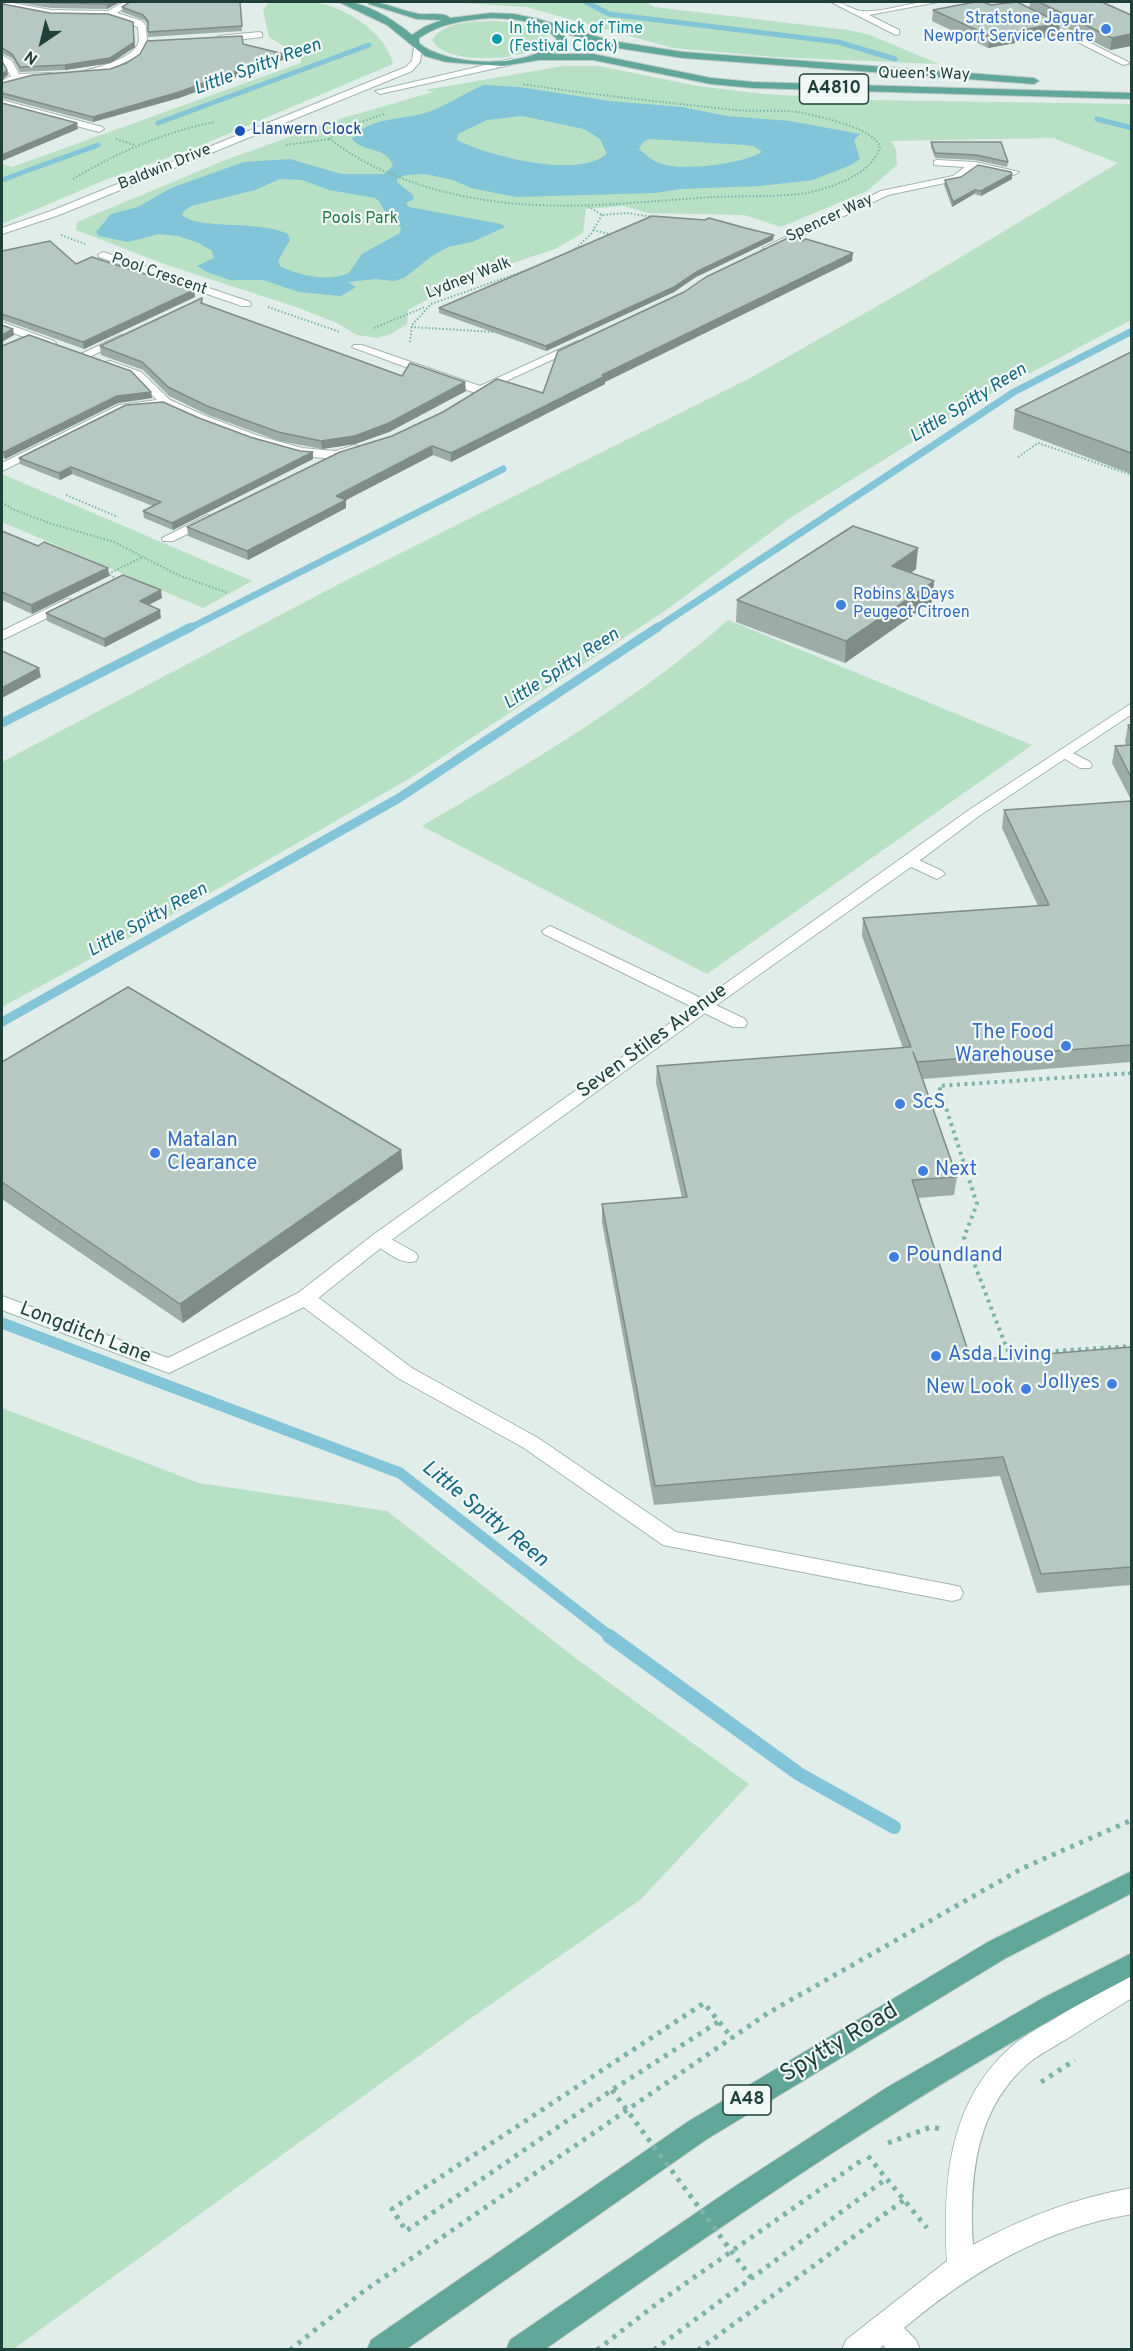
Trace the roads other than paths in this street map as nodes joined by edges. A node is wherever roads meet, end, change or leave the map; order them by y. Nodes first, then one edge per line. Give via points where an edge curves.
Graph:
1 (129, 2) edge
2 (343, 2) edge
3 (372, 2) edge
4 (835, 2) edge
5 (934, 2) edge
6 (1003, 2) edge
7 (7, 5) edge
8 (110, 14) junction
9 (860, 14) junction
10 (484, 16) junction
11 (551, 27) junction
12 (896, 32) dead end
13 (259, 35) dead end
14 (204, 40) edge
15 (153, 41) edge
16 (143, 42) junction
17 (416, 45) junction
18 (539, 57) junction
19 (2, 58) edge
20 (511, 62) junction
21 (1126, 63) dead end
22 (77, 74) edge
23 (59, 75) edge
24 (16, 77) junction
25 (1050, 82) dead end
26 (2, 84) edge
27 (1096, 84) dead end
28 (1131, 86) edge
29 (1131, 96) edge
30 (2, 103) edge
31 (328, 104) junction
32 (99, 129) dead end
33 (937, 163) edge
34 (975, 165) junction
35 (1014, 172) edge
36 (2, 231) edge
37 (757, 253) edge
38 (103, 255) dead end
39 (215, 294) junction
40 (195, 303) edge
41 (246, 304) dead end
42 (2, 325) edge
43 (135, 331) edge
44 (29, 335) junction
45 (586, 340) edge
46 (11, 344) edge
47 (358, 347) dead end
48 (74, 351) junction
49 (481, 390) junction
50 (464, 400) edge
51 (166, 402) junction
52 (365, 446) edge
53 (336, 455) junction
54 (315, 465) edge
55 (2, 466) edge
56 (220, 512) edge
57 (168, 538) dead end
58 (117, 579) edge
59 (2, 636) edge
60 (1131, 707) edge
61 (1065, 753) junction
62 (1085, 765) dead end
63 (910, 861) junction
64 (938, 874) dead end
65 (550, 931) dead end
66 (702, 1007) junction
67 (739, 1023) dead end
68 (380, 1239) junction
69 (409, 1257) dead end
70 (305, 1298) junction
71 (2, 1303) edge
72 (169, 1366) joint
73 (952, 1593) dead end
74 (1131, 1881) edge
75 (1131, 1964) edge
76 (1131, 1984) edge
77 (1131, 2201) edge
78 (961, 2268) junction
79 (885, 2327) junction
80 (381, 2349) edge
81 (520, 2349) edge
82 (855, 2349) edge
83 (906, 2349) edge

1 - 8 street
2 - 17 main road, Queen's Way via 374,15
3 - 10 main road, Queen's Way via 417,16
4 - 9 street
5 - 9 street
6 - 21 street
7 - 8 street via 51,13
8 - 16 street via 139,23
9 - 12 street
10 - 11 main road, Queen's Way via 523,19
10 - 17 main road, Queen's Way via 432,25 415,37
11 - 18 main road, Queen's Way via 559,32 560,45
11 - 25 main road, Queen's Way / A4810 via 611,44 683,55
13 - 14 street
15 - 16 street
16 - 22 street via 129,60
17 - 20 main road, Queen's Way via 433,56 450,60
17 - 31 street via 416,62 409,69
18 - 20 main road, Queen's Way
18 - 29 main road, Queen's Way / A4810 via 593,57 711,81 775,87
19 - 24 street
20 - 31 street
23 - 24 street
24 - 26 street
27 - 28 main road
30 - 32 street
31 - 36 street, Baldwin Drive via 36,221
33 - 34 street
34 - 35 street
34 - 37 street, Spencer Way via 949,181 885,193
38 - 39 street, Pool Crescent
39 - 40 street, Pool Crescent
39 - 41 street, Pool Crescent
42 - 44 street
43 - 48 street
44 - 46 street
44 - 48 street
45 - 49 street
47 - 49 street
48 - 51 street via 137,374
49 - 50 street
51 - 53 street via 255,439 301,452
51 - 55 street via 123,407
52 - 53 street
53 - 54 street
56 - 57 street
58 - 59 street
60 - 61 street, Seven Stiles Avenue
61 - 62 street
61 - 63 street, Seven Stiles Avenue
63 - 64 street
63 - 66 street, Seven Stiles Avenue
65 - 66 street
66 - 67 street
66 - 68 street, Seven Stiles Avenue
68 - 69 street
68 - 70 street, Seven Stiles Avenue
70 - 72 street, Seven Stiles Avenue
70 - 73 street via 405,1373 531,1443 670,1539
71 - 72 street, Longditch Lane
74 - 80 main road, Spytty Road / A48 via 997,1950 698,2130
75 - 81 main road via 953,2060 756,2185
76 - 78 street via 1020,2055 995,2079 967,2135 958,2173
77 - 78 street via 1101,2205 1030,2229
78 - 79 street
79 - 82 street
79 - 83 street

